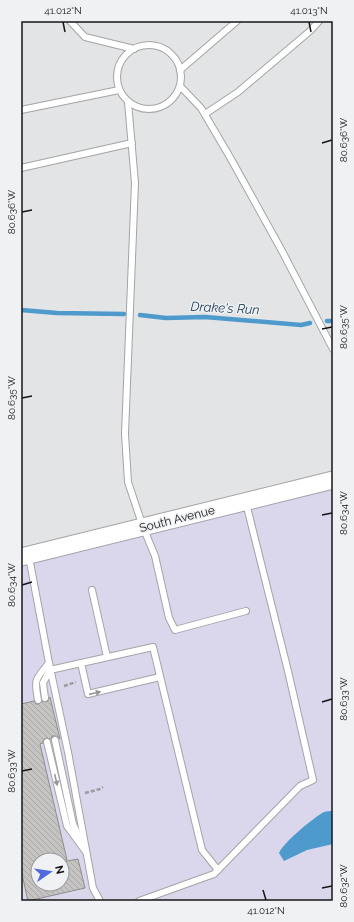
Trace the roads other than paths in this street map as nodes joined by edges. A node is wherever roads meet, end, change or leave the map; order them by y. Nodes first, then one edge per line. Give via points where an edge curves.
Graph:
1 (70, 21) edge
2 (237, 21) edge
3 (319, 21) edge
4 (134, 48) junction
5 (180, 70) junction
6 (180, 86) junction
7 (119, 90) junction
8 (128, 102) junction
9 (21, 110) edge
10 (205, 114) junction
11 (132, 143) junction
12 (21, 168) edge
13 (333, 349) edge
14 (333, 480) edge
15 (246, 502) junction
16 (143, 527) junction
17 (25, 556) edge
18 (92, 590) dead end
19 (246, 611) dead end
20 (107, 658) junction
21 (81, 663) junction
22 (50, 667) junction
23 (160, 677) junction
24 (45, 698) dead end
25 (38, 700) dead end
26 (55, 740) dead end
27 (47, 742) dead end
28 (87, 853) junction
29 (218, 870) junction
30 (100, 901) edge
31 (139, 901) edge

1 - 4 lane via 85,37
2 - 5 lane
3 - 10 lane via 238,92
4 - 5 lane via 153,45 162,48 171,53
4 - 7 lane via 126,54 117,71
5 - 6 lane
6 - 8 lane via 176,96 159,108 148,110
6 - 10 lane
7 - 8 lane
7 - 9 lane
8 - 11 lane
10 - 13 lane via 282,251
11 - 12 lane
11 - 16 lane via 135,183 125,434 128,482
14 - 15 main road, South Avenue
15 - 16 main road, South Avenue
15 - 29 lane via 313,780 300,786
16 - 17 main road, South Avenue
16 - 19 lane via 155,556 175,630
17 - 22 lane
18 - 20 lane
20 - 21 lane
20 - 23 lane via 154,647
21 - 22 lane
21 -> 23 lane via 88,694
22 - 24 lane via 43,683
22 - 25 lane via 39,676 35,684
22 - 28 lane
23 - 29 lane via 202,850
26 - 28 lane via 74,824
27 -> 28 lane via 67,826
28 - 30 lane via 93,888
29 - 31 lane via 214,874

